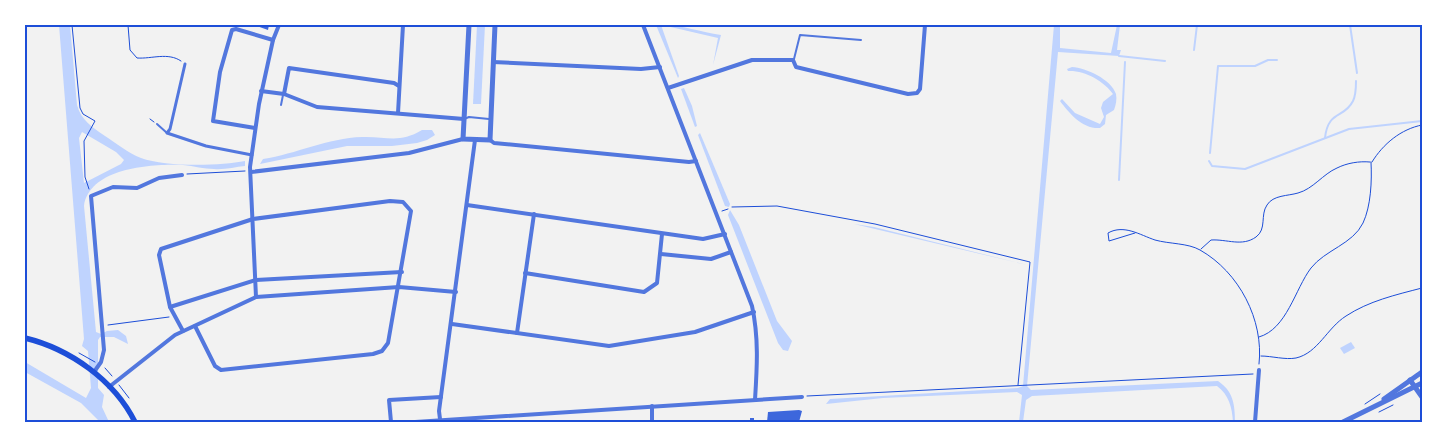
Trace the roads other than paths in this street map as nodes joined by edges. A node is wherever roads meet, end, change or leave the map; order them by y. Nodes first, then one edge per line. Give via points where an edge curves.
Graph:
1 (279, 25) edge
2 (403, 25) edge
3 (469, 25) edge
4 (495, 25) edge
5 (643, 25) edge
6 (925, 25) edge
7 (274, 40) junction
8 (861, 40) dead end
9 (794, 60) junction
10 (493, 62) junction
11 (185, 64) road end
12 (660, 67) junction
13 (399, 86) junction
14 (668, 88) junction
15 (261, 91) junction
16 (284, 94) junction
17 (282, 105) dead end
18 (398, 113) junction
19 (464, 119) junction
20 (492, 119) junction
21 (156, 124) dead end
22 (256, 128) junction
23 (167, 132) junction
24 (463, 139) junction
25 (475, 140) junction
26 (490, 140) junction
27 (252, 155) junction
28 (696, 161) junction
29 (251, 172) junction
30 (182, 175) road end
31 (467, 205) junction
32 (534, 214) junction
33 (253, 219) junction
34 (662, 234) junction
35 (725, 234) junction
36 (732, 252) junction
37 (661, 254) junction
38 (402, 272) junction
39 (525, 274) junction
40 (256, 280) junction
41 (399, 287) junction
42 (456, 292) junction
43 (256, 297) junction
44 (170, 307) junction
45 (754, 312) junction
46 (452, 324) junction
47 (195, 326) junction
48 (182, 331) junction
49 (517, 333) junction
50 (25, 338) edge
51 (97, 370) junction
52 (1258, 372) road end
53 (1422, 372) edge
54 (1410, 380) junction
55 (1422, 383) edge
56 (109, 387) junction
57 (1415, 387) junction
58 (441, 397) junction
59 (802, 397) road end
60 (1422, 397) edge
61 (755, 400) junction
62 (1381, 402) junction
63 (652, 406) junction
64 (440, 419) junction
65 (446, 421) edge
66 (135, 422) edge
67 (391, 422) edge
68 (415, 422) edge
69 (652, 422) edge
70 (1255, 422) edge
71 (1343, 422) edge

1 - 7 street
2 - 13 street
3 - 19 street
4 - 10 street
5 - 12 street
6 - 9 street via 920,89 917,93 908,94 814,72 796,67
7 - 15 street
7 - 22 street via 232,30 224,55 212,121
8 - 9 lane via 800,35
9 - 14 street via 752,60
10 - 12 street via 640,69
10 - 20 street
11 - 23 street
12 - 14 street
13 - 16 street via 290,68
13 - 18 street
14 - 28 street
15 - 16 street
15 - 22 street
16 - 17 lane
16 - 18 street via 317,107
18 - 19 street
19 - 20 lane
19 - 24 street
20 - 26 street
21 - 23 lane
22 - 27 street
23 - 27 street via 206,146
24 - 25 street
24 - 29 street via 409,153
25 - 26 street
25 - 31 street
26 - 28 street via 494,143
27 - 29 street
28 - 35 street
29 - 33 street
30 - 51 street via 159,178 137,188 112,187 91,196 104,338 104,350
31 - 32 street
31 - 42 street
32 - 34 street
32 - 39 street
33 - 38 street via 403,202 411,211
33 - 40 street
33 - 44 street via 162,249 159,255
34 - 35 street via 703,239
34 - 37 street
35 - 36 street
36 - 37 street via 711,259
36 - 45 street
37 - 39 street via 657,284 644,292
38 - 40 street
38 - 41 street
39 - 49 street
40 - 43 street
40 - 44 street
41 - 42 street
41 - 43 street
41 - 47 street via 388,343 382,351 372,354 221,370 215,366
42 - 46 street
43 - 47 street
44 - 48 street
45 - 49 street via 696,332 608,346
45 - 61 street via 758,355
46 - 49 street
46 - 58 street
47 - 48 street
48 - 56 street
50 - 51 main road via 48,344
51 - 56 main road
52 - 70 street
53 - 54 street
54 - 57 street
54 - 62 street
55 - 57 street
56 - 66 main road
57 - 60 street
57 - 62 street
58 - 64 street
58 - 67 street via 389,400
59 - 61 street
61 - 63 street
62 - 71 street
63 - 65 street
63 - 69 street
64 - 65 street
64 - 68 street

